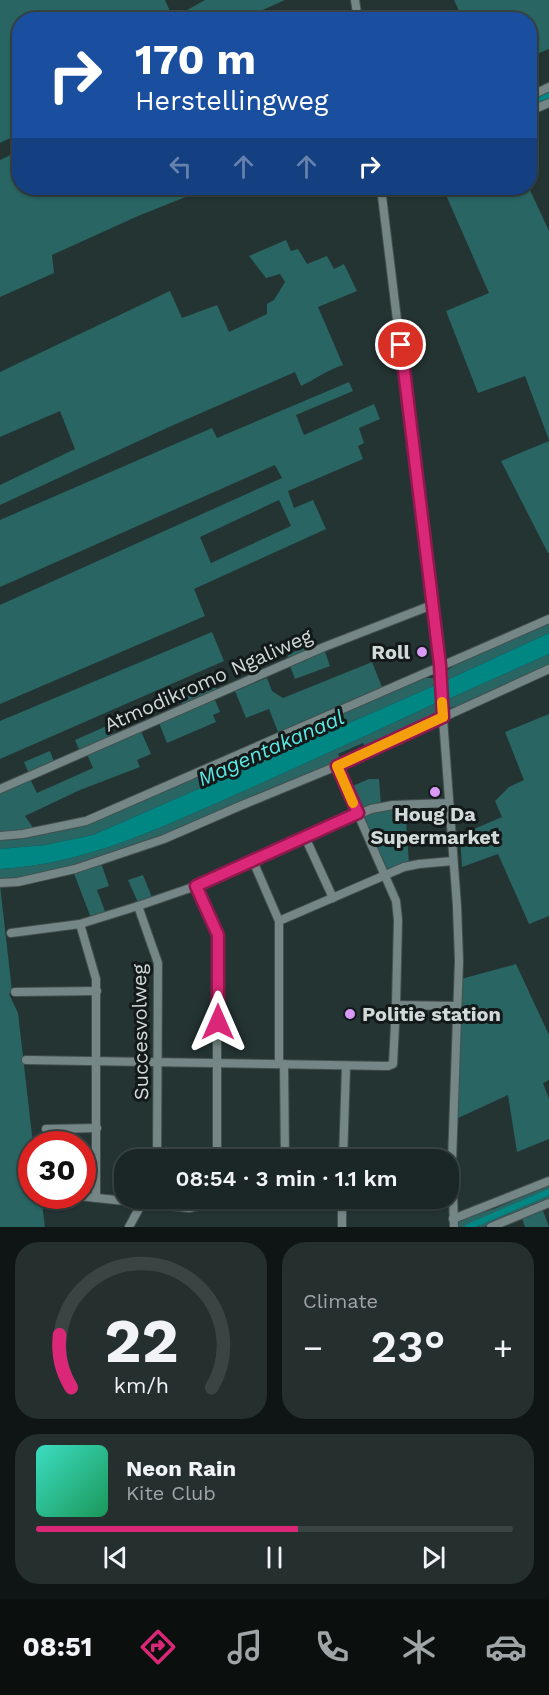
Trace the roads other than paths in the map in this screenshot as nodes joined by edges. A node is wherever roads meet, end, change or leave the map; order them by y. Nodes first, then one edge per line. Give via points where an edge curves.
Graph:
1 (382, 195) edge
2 (432, 605) junction
3 (549, 619) edge
4 (549, 669) edge
5 (440, 670) junction
6 (443, 717) junction
7 (337, 766) junction
8 (0, 789) edge
9 (449, 802) junction
10 (358, 813) junction
11 (0, 836) edge
12 (305, 837) junction
13 (253, 861) junction
14 (453, 861) junction
15 (386, 875) junction
16 (0, 883) edge
17 (196, 886) junction
18 (333, 898) junction
19 (138, 906) junction
20 (279, 921) junction
21 (80, 924) junction
22 (11, 933) dead end
23 (97, 991) junction
24 (15, 992) dead end
25 (396, 1005) junction
26 (457, 1006) junction
27 (26, 1060) dead end
28 (97, 1061) junction
29 (157, 1062) junction
30 (217, 1062) junction
31 (281, 1064) junction
32 (346, 1067) junction
33 (97, 1128) junction
34 (46, 1129) dead end
35 (157, 1149) edge
36 (218, 1149) edge
37 (285, 1149) edge
38 (344, 1149) edge
39 (452, 1149) edge
40 (549, 1181) edge
41 (96, 1198) joint
42 (114, 1200) edge
43 (549, 1203) edge
44 (139, 1209) edge
45 (342, 1209) edge
46 (453, 1223) edge
47 (129, 1227) edge
48 (342, 1227) edge
49 (491, 1227) edge

1 - 2 street
2 - 5 street
2 - 8 street, Atmodikromo Ngaliweg via 287,663
3 - 5 street
4 - 6 street
5 - 6 street
5 - 11 street via 86,821
6 - 7 street
6 - 9 street
7 - 10 street
7 - 16 street via 137,849 75,869
9 - 10 street via 393,805
9 - 14 street
10 - 12 street
10 - 15 street
12 - 13 street
12 - 18 street
13 - 17 street
13 - 20 street
14 - 15 street via 404,867
14 - 26 street via 458,928
15 - 18 street
15 - 25 street via 397,907
17 - 19 street
17 - 30 street via 218,935
18 - 20 street
19 - 21 street
19 - 29 street, Succesvolweg via 158,963
20 - 31 street
21 - 22 street
21 - 23 street
23 - 24 street
23 - 28 street
25 - 26 street
25 - 32 street via 393,1064
26 - 39 street
27 - 28 street
28 - 29 street
28 - 33 street
29 - 30 street
29 - 35 street, Succesvolweg
30 - 31 street
30 - 36 street
31 - 32 street
31 - 37 street
32 - 38 street
33 - 34 street
33 - 41 street
40 - 46 street
41 - 42 street
43 - 49 street
44 - 47 street
45 - 48 street

